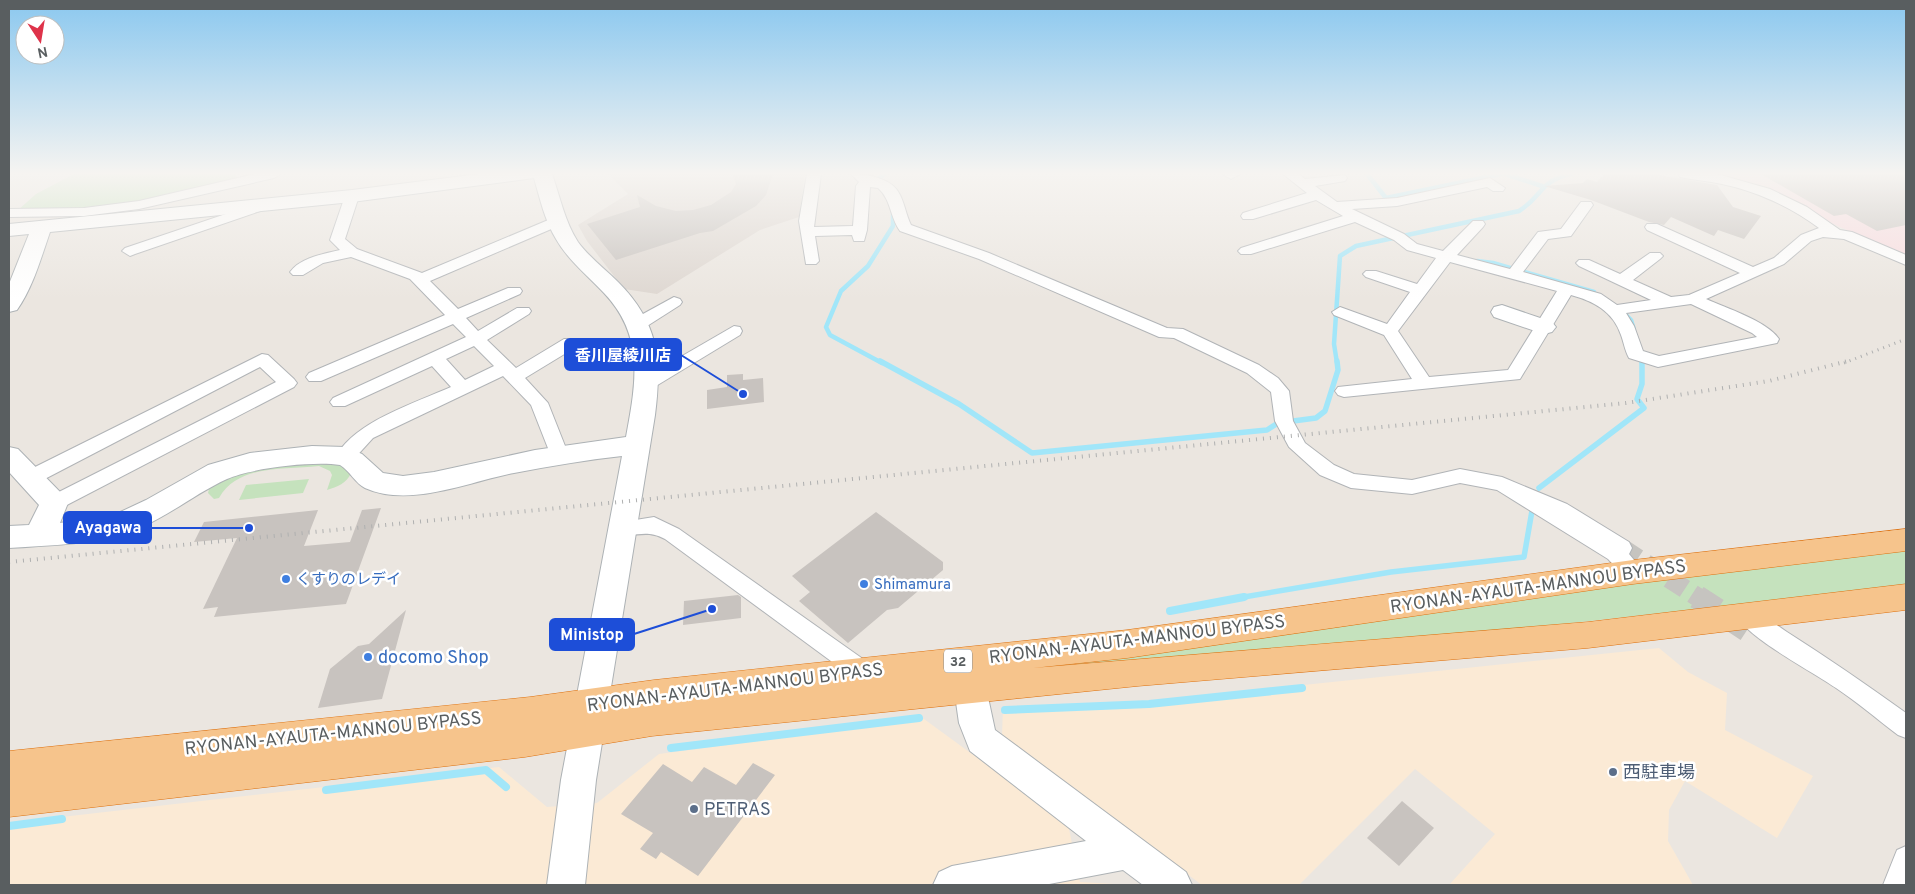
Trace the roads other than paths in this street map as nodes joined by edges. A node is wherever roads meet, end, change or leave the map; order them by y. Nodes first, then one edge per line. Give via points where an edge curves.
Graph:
1 (155, 216) edge
2 (232, 216) edge
3 (345, 216) edge
4 (556, 216) edge
5 (807, 216) edge
6 (861, 216) edge
7 (899, 216) edge
8 (1578, 216) edge
9 (1813, 216) edge
10 (1356, 217) joint
11 (558, 221) junction
12 (1478, 224) dead end
13 (42, 227) junction
14 (9, 230) edge
15 (807, 232) junction
16 (1656, 232) dead end
17 (860, 234) joint
18 (1836, 234) junction
19 (130, 251) dead end
20 (1246, 251) dead end
21 (352, 252) junction
22 (1447, 256) junction
23 (1654, 256) dead end
24 (1906, 260) edge
25 (811, 261) dead end
26 (1584, 262) dead end
27 (298, 272) dead end
28 (1515, 272) junction
29 (1753, 272) junction
30 (1371, 274) dead end
31 (419, 280) junction
32 (1622, 280) junction
33 (1567, 288) junction
34 (1420, 290) junction
35 (514, 292) dead end
36 (1692, 299) junction
37 (674, 302) dead end
38 (1670, 302) junction
39 (9, 305) edge
40 (1619, 310) junction
41 (523, 311) dead end
42 (1340, 312) dead end
43 (1502, 312) dead end
44 (455, 318) junction
45 (638, 324) junction
46 (1544, 327) junction
47 (1390, 330) junction
48 (734, 331) dead end
49 (476, 339) junction
50 (570, 343) dead end
51 (435, 358) junction
52 (509, 373) junction
53 (314, 377) dead end
54 (1424, 384) junction
55 (645, 386) junction
56 (462, 388) junction
57 (1344, 391) dead end
58 (340, 402) dead end
59 (637, 443) junction
60 (9, 456) edge
61 (345, 456) junction
62 (560, 456) junction
63 (30, 478) junction
64 (54, 503) junction
65 (624, 528) junction
66 (38, 534) junction
67 (9, 537) edge
68 (1906, 540) edge
69 (1628, 560) junction
70 (1906, 597) edge
71 (1752, 626) junction
72 (862, 671) junction
73 (970, 688) junction
74 (589, 718) junction
75 (1906, 727) edge
76 (9, 768) edge
77 (9, 800) edge
78 (1126, 851) junction
79 (1906, 859) edge
80 (566, 885) edge
81 (952, 885) edge
82 (1172, 885) edge
83 (1896, 885) edge

1 - 13 street
2 - 19 street
3 - 21 street via 337,240
4 - 11 street
5 - 15 street
6 - 17 street
7 - 69 street via 906,228 984,256 1165,333 1177,333 1252,369 1280,391 1284,422 1298,447 1327,470 1351,481 1412,486 1460,476 1502,484
8 - 28 street via 1566,232 1543,235
9 - 18 street
10 - 20 street
10 - 22 street via 1412,247
11 - 31 street
11 - 45 street via 572,248 627,307
12 - 22 street
13 - 14 street
13 - 39 street
15 - 17 street
15 - 25 street
16 - 29 street
18 - 24 street via 1847,235
18 - 29 street via 1822,232 1806,238 1779,261
21 - 27 street via 318,260
21 - 31 street via 416,276
22 - 28 street
22 - 34 street
23 - 32 street
26 - 32 street
28 - 33 street
29 - 36 street
30 - 34 street
31 - 44 street
32 - 38 street
33 - 40 street via 1595,297
33 - 46 street
34 - 47 street
35 - 44 street
36 - 38 street
36 - 40 street via 1758,329 1771,339 1658,362 1635,354 1626,321
37 - 45 street
38 - 40 street
41 - 49 street
42 - 47 street
43 - 46 street
44 - 49 street
44 - 53 street
45 - 55 street via 644,344
46 - 54 street via 1514,376
47 - 54 street
48 - 55 street
49 - 51 street
49 - 52 street
50 - 52 street
51 - 56 street
51 - 58 street
52 - 56 street
52 - 62 street via 539,403
54 - 57 street
55 - 59 street
56 - 61 street via 366,434
59 - 62 street
59 - 65 street
60 - 63 street
61 - 62 street via 356,462 372,479 403,486
61 - 66 street via 249,463 229,468 124,522 101,528
63 - 64 street
63 - 64 street via 262,359 288,383
64 - 66 street
65 - 72 street via 654,525 672,534
65 - 74 street
66 - 67 street
68 - 69 highway, RYONAN-AYAUTA-MANNOU BYPASS / 32
69 - 72 highway, RYONAN-AYAUTA-MANNOU BYPASS / 32 via 1127,644
70 - 71 highway, RYONAN-AYAUTA-MANNOU BYPASS / 32
71 - 73 highway, RYONAN-AYAUTA-MANNOU BYPASS / 32 via 1588,634
71 - 75 street via 1846,693 1877,705
72 - 74 highway, RYONAN-AYAUTA-MANNOU BYPASS / 32
73 - 74 highway, RYONAN-AYAUTA-MANNOU BYPASS / 32 via 652,721
73 - 78 street via 982,740
74 - 76 highway, RYONAN-AYAUTA-MANNOU BYPASS / 32 via 520,714
74 - 77 highway, RYONAN-AYAUTA-MANNOU BYPASS / 32 via 496,744
74 - 80 street via 578,778
78 - 81 street
78 - 82 street
79 - 83 street

